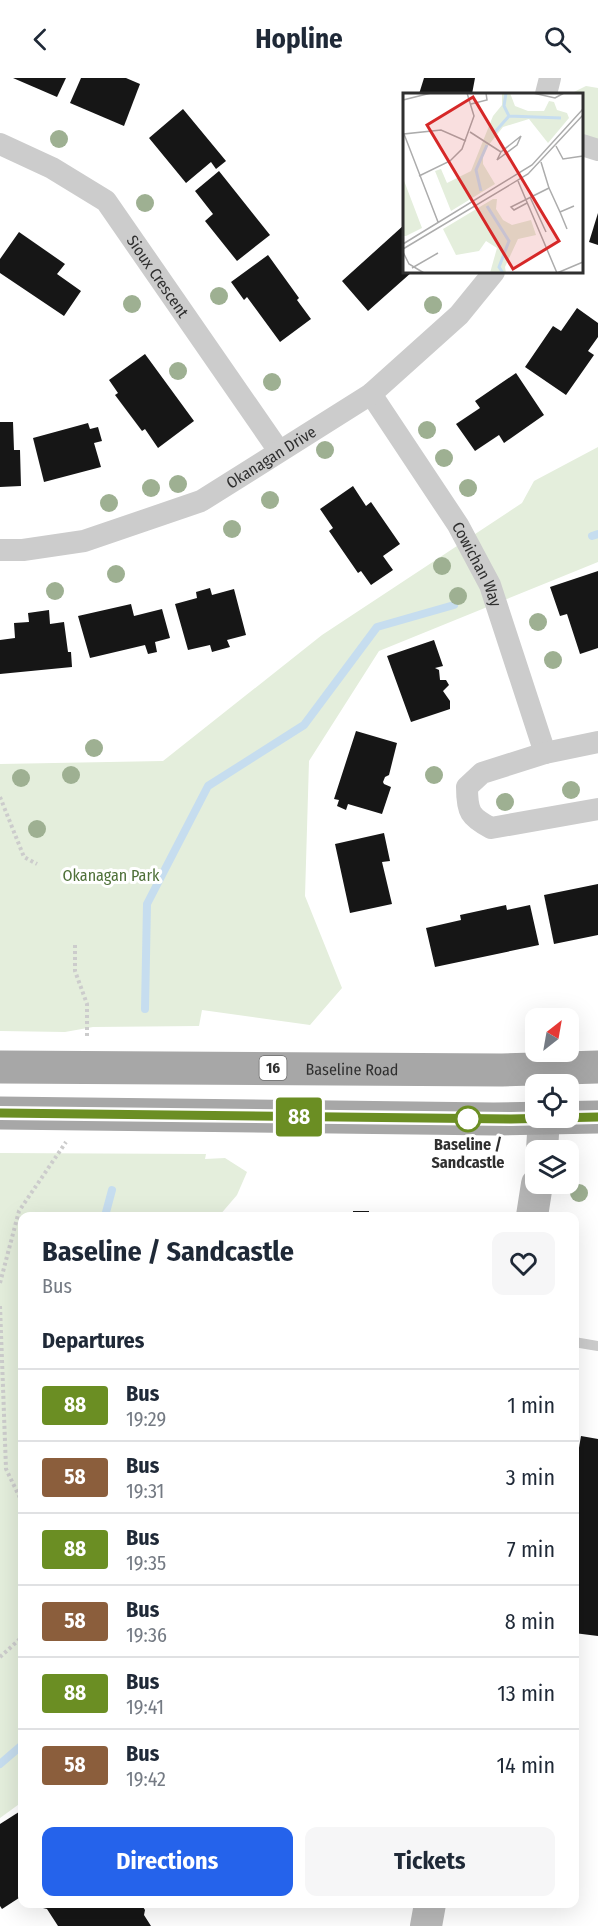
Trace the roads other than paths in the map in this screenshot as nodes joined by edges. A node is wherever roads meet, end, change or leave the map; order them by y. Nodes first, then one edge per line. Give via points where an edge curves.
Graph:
1 (550, 78) edge
2 (546, 93) edge
3 (0, 144) edge
4 (583, 145) edge
5 (598, 150) edge
6 (493, 273) edge
7 (371, 394) junction
8 (279, 451) junction
9 (0, 550) edge
10 (598, 742) edge
11 (545, 753) junction
12 (598, 809) edge
13 (0, 1067) edge
14 (598, 1067) edge
15 (562, 1074) edge
16 (525, 1077) edge
17 (0, 1113) edge
18 (598, 1118) edge
19 (543, 1129) edge
20 (535, 1194) edge
21 (533, 1212) edge
22 (579, 1345) edge
23 (598, 1346) edge
24 (429, 1908) edge
25 (426, 1926) edge

1 - 2 street
3 - 8 street, Sioux Crescent via 52,168 106,201
4 - 5 street
6 - 7 street, Okanagan Drive via 459,315
7 - 8 street, Okanagan Drive
7 - 11 street, Cowichan Way via 458,525 490,585
8 - 9 street, Okanagan Drive via 201,501 84,541
10 - 11 street
11 - 12 street via 483,773 467,787 467,807 476,820 491,828
13 - 16 main road, Baseline Road / 16
14 - 15 main road, Baseline Road / 16
17 - 19 main road
18 - 19 main road
20 - 21 street
22 - 23 lane
24 - 25 street

